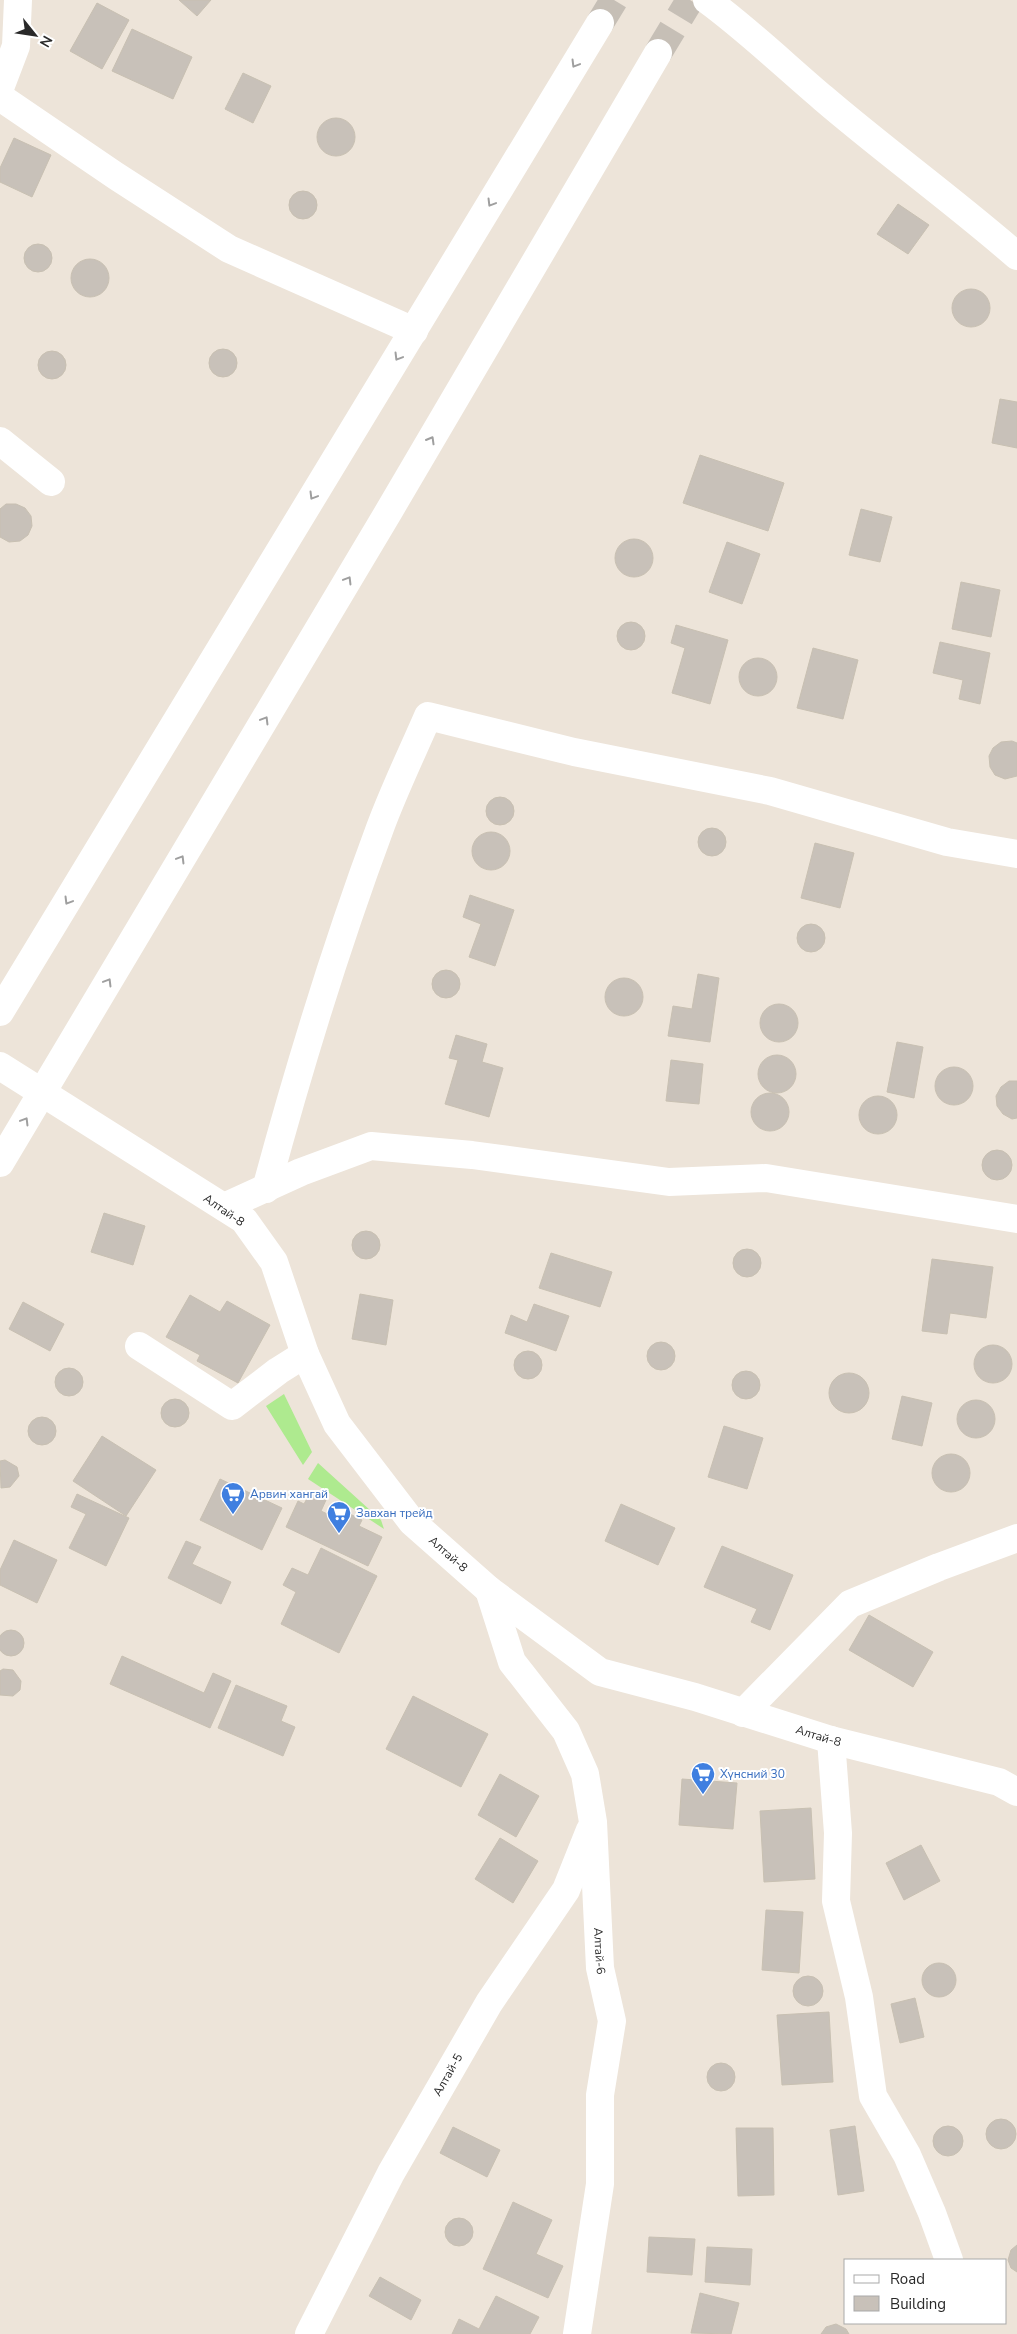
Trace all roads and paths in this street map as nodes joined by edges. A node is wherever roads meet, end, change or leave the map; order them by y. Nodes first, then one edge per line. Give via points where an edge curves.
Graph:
1 (18, 0) edge
2 (706, 0) edge
3 (600, 23) tunnel mouth
4 (658, 53) tunnel mouth
5 (0, 88) edge
6 (0, 97) edge
7 (1017, 256) edge
8 (414, 331) junction
9 (0, 441) edge
10 (51, 482) dead end
11 (1017, 854) edge
12 (0, 1012) edge
13 (0, 1066) edge
14 (0, 1163) edge
15 (266, 1189) junction
16 (224, 1207) junction
17 (1017, 1219) edge
18 (139, 1346) dead end
19 (305, 1354) junction
20 (1017, 1538) edge
21 (489, 1590) junction
22 (743, 1713) junction
23 (831, 1740) junction
24 (1017, 1792) edge
25 (593, 1822) junction
26 (949, 2259) edge
27 (309, 2334) edge
28 (577, 2334) edge

1 - 5 street via 16,46
2 - 7 street
3 -> 8 street
14 -> 4 street
6 - 8 street via 229,248
8 -> 12 street
9 - 10 street
11 - 15 street via 947,842 770,791 574,752 428,716 381,827 338,952 296,1080
13 - 16 street, Алтай-8
15 - 16 street
15 - 17 street via 370,1146 472,1155 669,1182 766,1178
16 - 19 street, Алтай-8 via 244,1220 274,1262
18 - 19 street via 232,1406
19 - 21 street, Алтай-8 via 337,1424 412,1522
20 - 22 street via 850,1604
21 - 22 street, Алтай-8 via 600,1672
21 - 25 street, Алтай-6 via 512,1662 566,1731 586,1774
22 - 23 street, Алтай-8
23 - 24 street, Алтай-8 via 1000,1782
23 - 26 street via 838,1833 836,1901 859,1997 873,2096 907,2155
25 - 27 street, Алтай-5 via 566,1890 479,2020 391,2173
25 - 28 street, Алтай-6 via 600,1968 612,2021 600,2095 600,2184

